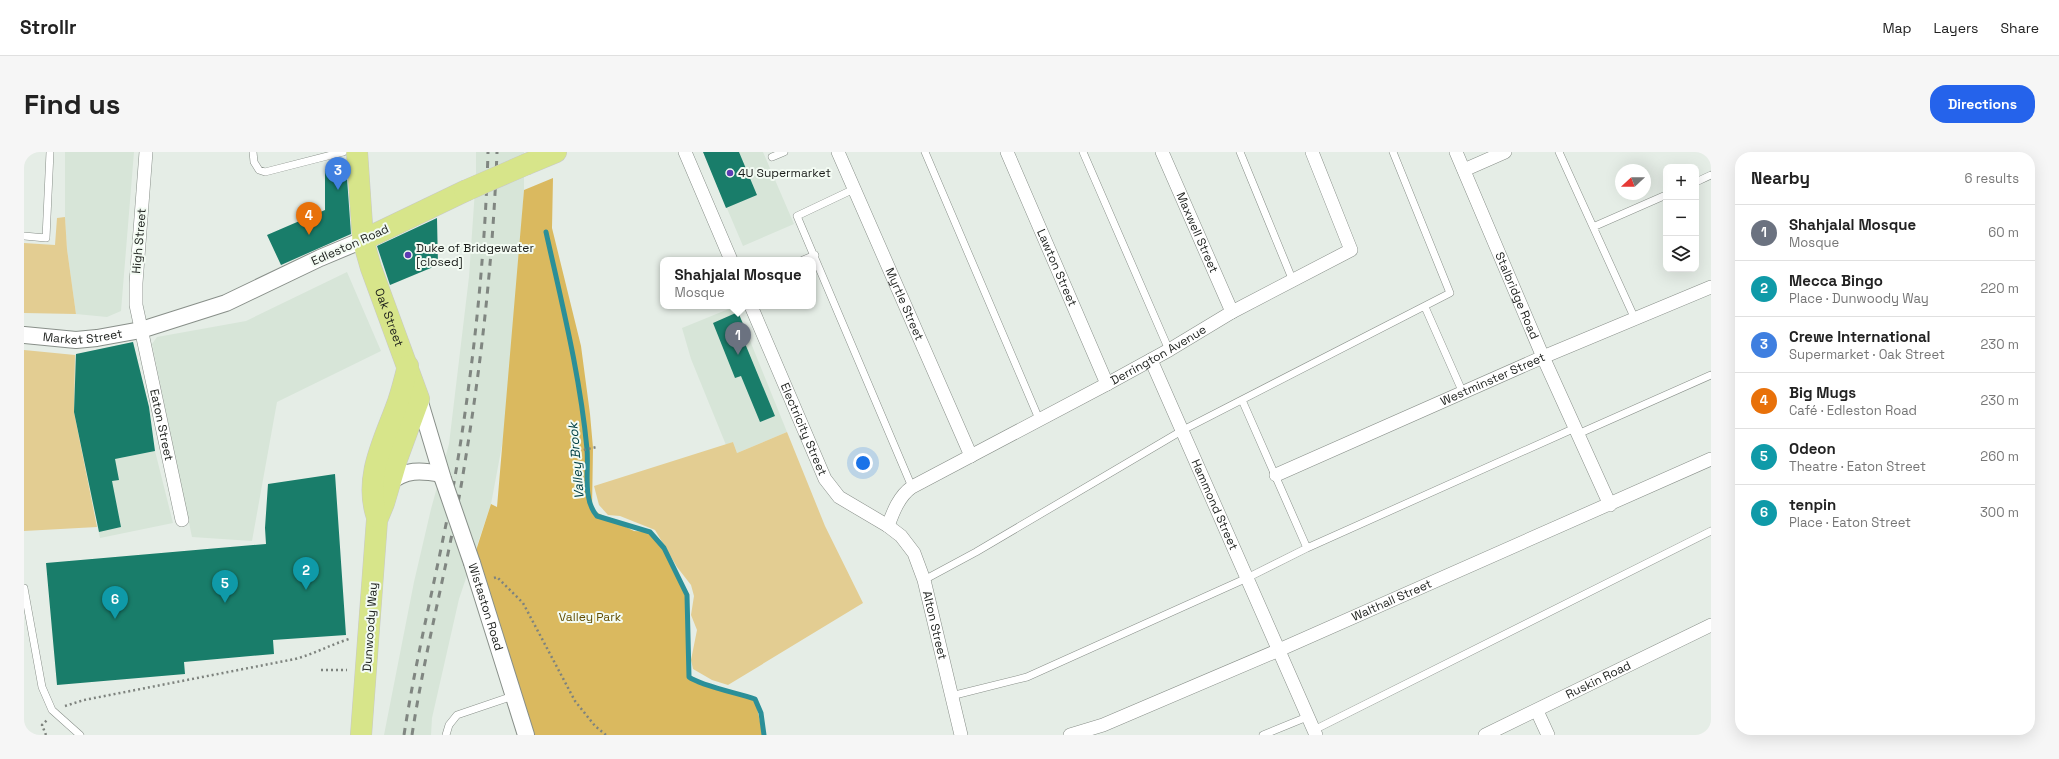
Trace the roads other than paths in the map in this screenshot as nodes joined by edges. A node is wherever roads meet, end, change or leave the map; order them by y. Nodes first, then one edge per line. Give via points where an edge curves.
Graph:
1 (50, 152) edge
2 (146, 152) edge
3 (253, 152) edge
4 (343, 152) edge
5 (357, 152) edge
6 (556, 152) edge
7 (685, 152) edge
8 (784, 152) edge
9 (838, 152) edge
10 (925, 152) edge
11 (1007, 152) edge
12 (1083, 152) edge
13 (1162, 152) edge
14 (1240, 152) edge
15 (1312, 152) edge
16 (1393, 152) edge
17 (1456, 152) edge
18 (1505, 152) edge
19 (1559, 152) edge
20 (772, 157) dead end
21 (1464, 170) junction
22 (1711, 175) edge
23 (1699, 181) edge
24 (854, 189) junction
25 (1663, 196) edge
26 (1593, 227) junction
27 (24, 236) edge
28 (363, 240) junction
29 (815, 255) joint
30 (730, 257) edge
31 (810, 257) edge
32 (816, 257) edge
33 (1293, 281) junction
34 (1711, 286) edge
35 (1424, 307) junction
36 (752, 309) edge
37 (1232, 312) junction
38 (1635, 319) junction
39 (141, 330) junction
40 (24, 335) edge
41 (1169, 350) junction
42 (1543, 357) junction
43 (1151, 360) junction
44 (408, 366) junction
45 (1711, 375) edge
46 (1107, 384) junction
47 (1463, 393) junction
48 (419, 400) junction
49 (1242, 400) junction
50 (1040, 419) junction
51 (1183, 430) junction
52 (1577, 431) junction
53 (971, 456) junction
54 (1711, 459) edge
55 (1276, 475) junction
56 (442, 477) junction
57 (389, 483) junction
58 (912, 487) junction
59 (1610, 505) junction
60 (182, 520) dead end
61 (377, 520) junction
62 (888, 526) junction
63 (1711, 531) edge
64 (1307, 548) junction
65 (1247, 578) junction
66 (924, 580) junction
67 (24, 588) edge
68 (1711, 625) edge
69 (1279, 650) junction
70 (513, 696) junction
71 (952, 696) junction
72 (1537, 711) junction
73 (1308, 717) junction
74 (1315, 732) edge
75 (80, 735) edge
76 (362, 735) edge
77 (446, 735) edge
78 (526, 735) edge
79 (961, 735) edge
80 (1070, 735) edge
81 (1263, 735) edge
82 (1485, 735) edge
83 (1548, 735) edge

1 - 27 lane via 46,238
2 - 39 street, High Street via 136,283 136,305
3 - 4 lane via 254,162 259,170 265,172
5 - 28 main road, Oak Street
6 - 28 main road, Edleston Road, bridge via 465,191
7 - 30 street
8 - 20 lane
9 - 24 street, Myrtle Street
10 - 50 lane
11 - 46 street, Lawton Street
12 - 41 lane
13 - 37 street, Maxwell Street
14 - 33 lane
15 - 33 street, Derrington Avenue via 1351,250
16 - 35 lane via 1450,293
17 - 21 street, Stalbridge Road
18 - 21 street
19 - 26 lane
21 - 42 street, Stalbridge Road
22 - 23 lane
24 - 29 lane via 797,216
24 - 53 street, Myrtle Street
25 - 26 lane
26 - 38 lane
28 - 39 street, Edleston Road via 226,303
28 - 44 main road, Oak Street
29 - 31 lane
32 - 58 lane
33 - 37 street, Derrington Avenue
34 - 38 street, Westminster Street
35 - 47 lane
35 - 49 lane
36 - 62 street, Electricity Street via 825,479 839,497
37 - 41 street, Derrington Avenue
38 - 42 street, Westminster Street
39 - 40 street, Market Street via 76,340
39 - 60 street, Eaton Street
41 - 43 street, Derrington Avenue
42 - 47 street, Westminster Street
42 - 52 street, Stalbridge Road
43 - 46 street, Derrington Avenue
43 - 51 street, Hammond Street
44 - 48 main road, Oak Street
44 - 61 main road, Dunwoody Way via 398,402 379,448 373,479 372,505
45 - 52 lane
46 - 50 street, Derrington Avenue
47 - 55 street, Westminster Street
48 - 56 street, Oak Street
48 - 57 main road, Dunwoody Way
49 - 51 lane
49 - 55 lane
50 - 53 street, Derrington Avenue
51 - 65 street, Hammond Street
51 - 66 lane
52 - 59 street, Stalbridge Road
52 - 64 lane
53 - 58 street, Derrington Avenue
54 - 59 street, Walthall Street
55 - 64 lane
56 - 57 street via 426,471 411,471 397,476
56 - 70 street, Wistaston Road, bridge via 472,563
57 - 61 main road, Dunwoody Way
58 - 62 street, Derrington Avenue via 896,505
59 - 69 street, Walthall Street
61 - 76 main road, Dunwoody Way
62 - 66 street, Alton Street via 901,536 914,553
63 - 74 lane
64 - 65 lane
65 - 69 street, Hammond Street
65 - 71 lane via 1027,677
66 - 71 street, Alton Street
67 - 75 lane via 42,686 55,713
68 - 72 street, Ruskin Road
69 - 73 street, Hammond Street
69 - 80 street, Walthall Street via 1103,724
70 - 77 lane via 457,715 449,725
70 - 78 street, Wistaston Road
71 - 79 street, Alton Street
72 - 82 street, Ruskin Road
72 - 83 street
73 - 74 street, Hammond Street
73 - 81 lane

